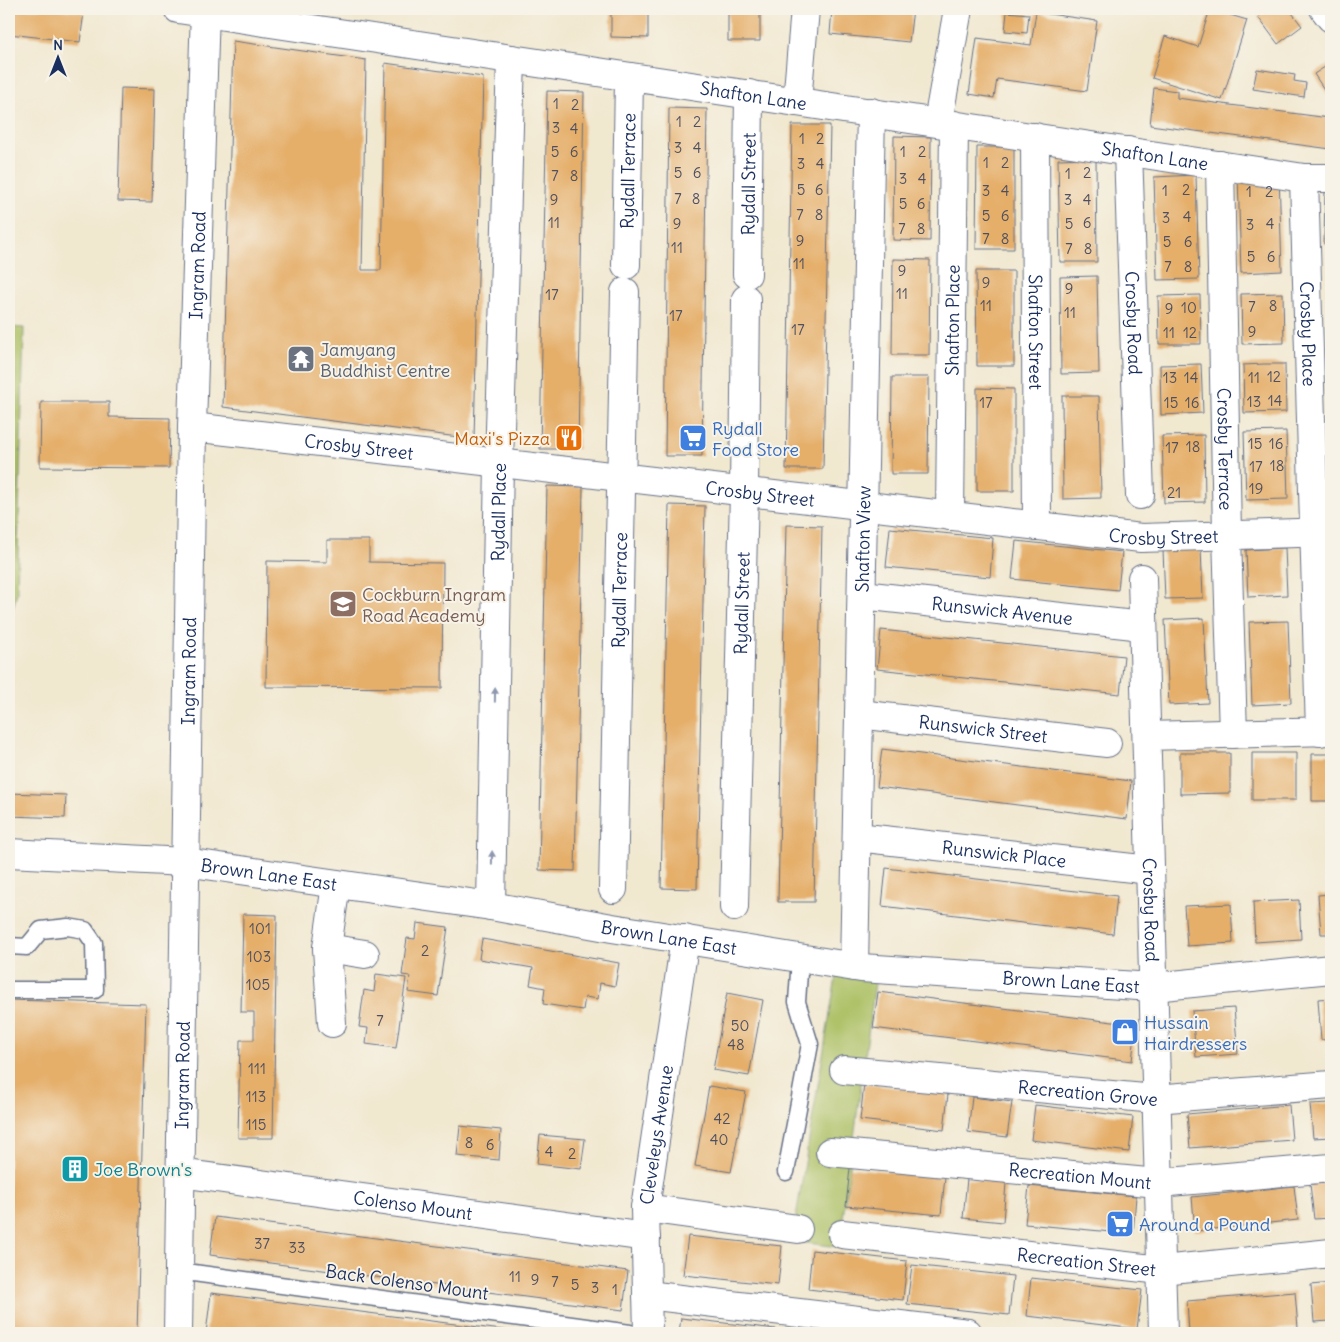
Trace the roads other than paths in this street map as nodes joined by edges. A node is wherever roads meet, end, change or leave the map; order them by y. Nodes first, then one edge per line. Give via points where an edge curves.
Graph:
1 (178, 9) edge
2 (805, 9) edge
3 (958, 9) edge
4 (1324, 9) edge
5 (205, 10) edge
6 (1331, 18) edge
7 (511, 59) junction
8 (630, 77) junction
9 (750, 94) junction
10 (797, 102) junction
11 (871, 112) junction
12 (946, 124) junction
13 (1035, 137) junction
14 (1128, 151) junction
15 (1220, 165) junction
16 (1304, 178) junction
17 (1331, 178) edge
18 (192, 427) junction
19 (499, 463) junction
20 (622, 478) junction
21 (744, 492) junction
22 (1140, 494) dead end
23 (862, 506) junction
24 (950, 516) junction
25 (1037, 526) junction
26 (1322, 532) edge
27 (1227, 535) junction
28 (1142, 578) dead end
29 (862, 595) junction
30 (1142, 626) junction
31 (859, 714) junction
32 (1326, 732) edge
33 (1233, 734) junction
34 (1147, 736) junction
35 (1107, 743) dead end
36 (857, 837) junction
37 (9, 853) edge
38 (185, 862) junction
39 (1150, 870) junction
40 (336, 884) junction
41 (613, 889) dead end
42 (492, 906) junction
43 (734, 907) dead end
44 (685, 939) junction
45 (9, 946) edge
46 (327, 948) junction
47 (365, 954) dead end
48 (800, 958) junction
49 (854, 967) junction
50 (1331, 969) edge
51 (1153, 987) junction
52 (9, 990) edge
53 (332, 1023) dead end
54 (844, 1070) dead end
55 (1331, 1085) edge
56 (1155, 1099) junction
57 (830, 1152) dead end
58 (1331, 1168) edge
59 (786, 1172) dead end
60 (180, 1173) junction
61 (1158, 1183) junction
62 (645, 1208) junction
63 (798, 1229) dead end
64 (842, 1234) dead end
65 (646, 1237) junction
66 (1331, 1253) edge
67 (1161, 1270) junction
68 (179, 1271) junction
69 (647, 1295) junction
70 (178, 1333) edge
71 (630, 1333) edge
72 (648, 1333) edge
73 (968, 1333) edge
74 (1163, 1333) edge

1 - 5 street, Shafton Lane
2 - 10 street
3 - 12 street, Shafton Place
4 - 6 street
5 - 7 street, Shafton Lane
5 - 18 street, Ingram Road
7 - 8 street, Shafton Lane
7 - 19 street, Rydall Place
8 - 9 street, Shafton Lane
8 - 20 street, Rydall Terrace
9 - 10 street, Shafton Lane
9 - 21 street, Rydall Street
10 - 11 street, Shafton Lane
11 - 12 street, Shafton Lane
11 - 23 street, Shafton View
12 - 13 street, Shafton Lane
12 - 24 street, Shafton Place
13 - 14 street, Shafton Lane
13 - 25 street, Shafton Street
14 - 15 street, Shafton Lane
14 - 22 street, Crosby Road
15 - 16 street, Shafton Lane
15 - 27 street, Crosby Terrace
16 - 17 street, Shafton Lane
16 - 26 street, Crosby Place
18 - 19 street, Crosby Street
18 - 38 street, Ingram Road
19 - 20 street, Crosby Street
42 -> 19 street, Rydall Place
20 - 21 street, Crosby Street
20 - 41 street, Rydall Terrace
21 - 23 street, Crosby Street
21 - 43 street, Rydall Street
23 - 24 street, Crosby Street
23 - 29 street, Shafton View
24 - 25 street, Crosby Street
25 - 27 street, Crosby Street via 1141,538
26 - 27 street, Crosby Street
26 - 32 street, Crosby Place
27 - 33 street, Crosby Terrace
28 - 30 street, Crosby Road
29 - 30 street, Runswick Avenue
29 - 31 street, Shafton View
30 - 34 street, Crosby Road
31 - 35 street, Runswick Street
31 - 36 street, Shafton View
32 - 33 street
33 - 34 street
34 - 39 street, Crosby Road
36 - 39 street, Runswick Place
36 - 49 street, Shafton View
37 - 38 street, Brown Lane East
38 - 40 street, Brown Lane East
38 - 60 street, Ingram Road
39 - 51 street, Crosby Road
40 - 42 street, Brown Lane East
40 - 46 street
42 - 44 street, Brown Lane East
44 - 48 street, Brown Lane East
44 - 62 street, Cleveleys Avenue
45 - 52 lane via 27,947 41,930 68,926 85,930 94,943 95,963 95,990
46 - 47 street
46 - 53 street
48 - 49 street, Brown Lane East
48 - 59 lane via 797,1002 810,1044
49 - 51 street, Brown Lane East
50 - 51 street, Brown Lane East
51 - 56 street, Crosby Road
54 - 56 street, Recreation Grove
55 - 56 street, Recreation Grove
56 - 61 street, Crosby Road
57 - 61 street, Recreation Mount
58 - 61 street, Recreation Mount
60 - 65 street, Colenso Mount
60 - 68 street, Ingram Road
61 - 67 street, Crosby Road
62 - 63 street
62 - 65 street, Cleveleys Avenue
64 - 67 street, Recreation Street
65 - 69 street, Cleveleys Avenue
66 - 67 street, Recreation Street
67 - 74 street, Crosby Road
68 - 70 street, Ingram Road
68 - 71 lane, Back Colenso Mount
69 - 72 street, Cleveleys Avenue
69 - 73 street

